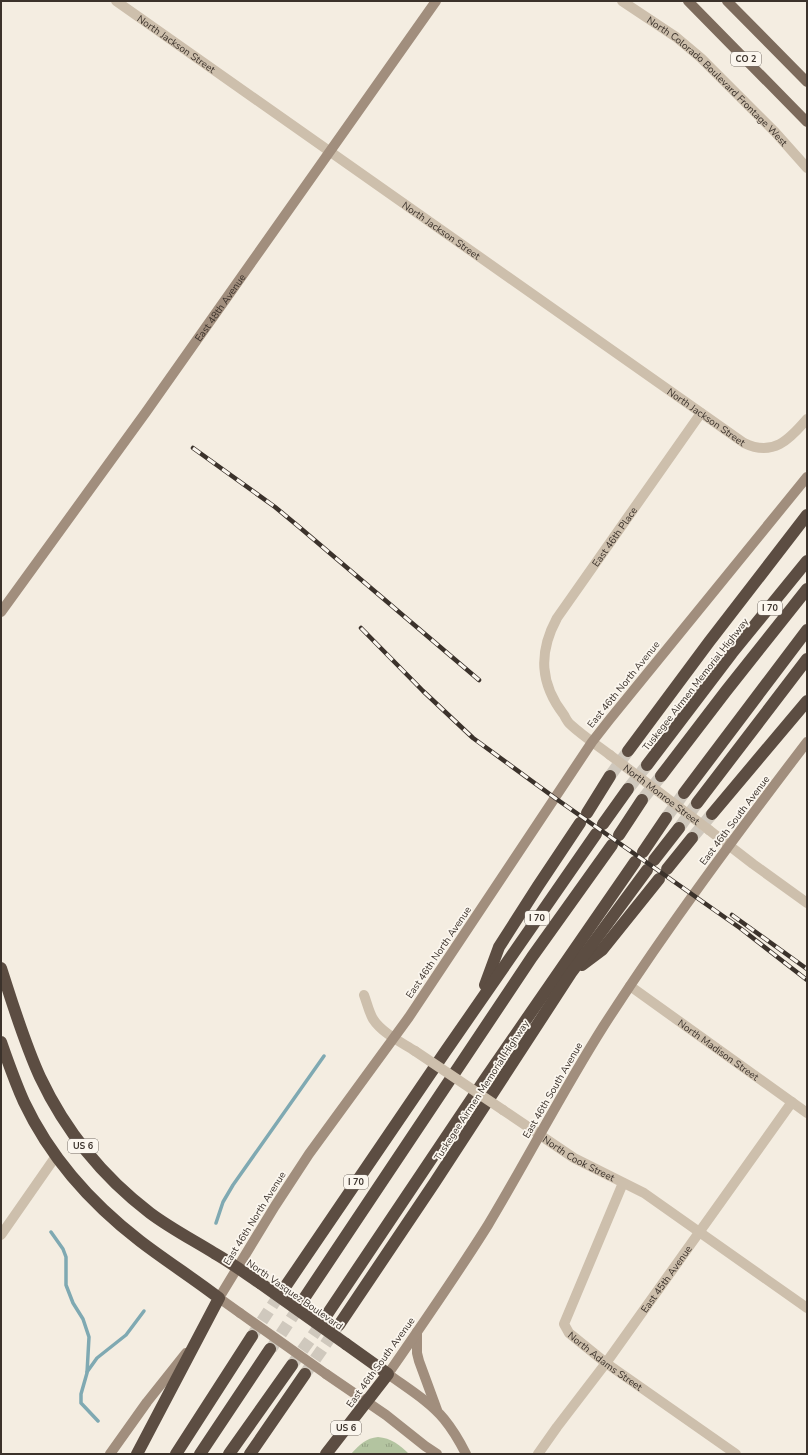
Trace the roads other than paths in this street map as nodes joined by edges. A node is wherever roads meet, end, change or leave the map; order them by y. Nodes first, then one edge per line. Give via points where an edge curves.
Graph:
1 (116, 1) edge
2 (436, 1) edge
3 (622, 1) edge
4 (688, 1) edge
5 (727, 1) edge
6 (807, 82) edge
7 (807, 122) edge
8 (330, 152) junction
9 (807, 168) edge
10 (700, 413) junction
11 (807, 419) edge
12 (807, 477) edge
13 (807, 515) edge
14 (807, 561) edge
15 (807, 589) edge
16 (1, 612) edge
17 (807, 630) edge
18 (807, 659) edge
19 (544, 666) joint
20 (807, 701) edge
21 (592, 742) junction
22 (807, 742) edge
23 (628, 751) tunnel mouth
24 (647, 765) tunnel mouth
25 (610, 776) tunnel mouth
26 (661, 776) tunnel mouth
27 (628, 789) tunnel mouth
28 (684, 793) tunnel mouth
29 (642, 800) tunnel mouth
30 (697, 803) tunnel mouth
31 (712, 814) tunnel mouth
32 (666, 818) tunnel mouth
33 (679, 828) tunnel mouth
34 (692, 838) tunnel mouth
35 (729, 845) junction
36 (807, 903) edge
37 (1, 968) edge
38 (571, 973) junction
39 (630, 986) junction
40 (364, 995) dead end
41 (478, 1003) junction
42 (394, 1038) junction
43 (1, 1042) edge
44 (792, 1102) junction
45 (807, 1113) edge
46 (540, 1135) junction
47 (56, 1156) junction
48 (623, 1182) junction
49 (700, 1232) junction
50 (1, 1235) edge
51 (236, 1268) junction
52 (285, 1287) tunnel mouth
53 (219, 1298) junction
54 (304, 1300) tunnel mouth
55 (807, 1308) edge
56 (326, 1316) tunnel mouth
57 (339, 1325) tunnel mouth
58 (417, 1332) junction
59 (252, 1336) tunnel mouth
60 (194, 1342) junction
61 (270, 1349) tunnel mouth
62 (606, 1363) junction
63 (292, 1365) tunnel mouth
64 (305, 1374) tunnel mouth
65 (388, 1374) junction
66 (366, 1402) junction
67 (438, 1412) junction
68 (110, 1454) edge
69 (137, 1454) edge
70 (176, 1454) edge
71 (200, 1454) edge
72 (229, 1454) edge
73 (250, 1454) edge
74 (326, 1454) edge
75 (437, 1454) edge
76 (466, 1454) edge
77 (538, 1454) edge
78 (736, 1454) edge

1 - 8 street, North Jackson Street
2 - 8 main road, East 48th Avenue
3 - 9 street, North Colorado Boulevard Frontage West via 702,58
4 - 7 main road, CO 2
5 - 6 main road, CO 2
8 - 10 street, North Jackson Street
8 - 16 main road, East 48th Avenue
10 - 11 street, North Jackson Street via 748,445 760,449 778,445
10 - 19 street, East 46th Place via 557,618 548,639
12 - 21 main road, East 46th North Avenue
13 - 23 highway
14 - 24 highway, Tuskegee Airmen Memorial Highway / I 70 via 732,653
15 - 26 highway
17 - 28 highway
18 - 30 highway
19 - 21 street, North Monroe Street via 549,690 558,709 569,724
20 - 31 highway
21 - 35 street, North Monroe Street, bridge
21 - 42 main road, East 46th North Avenue
22 - 35 main road, East 46th South Avenue
25 - 41 highway via 499,947
27 - 41 highway, I 70
29 - 54 highway via 532,957
32 - 56 highway via 485,1079
33 - 38 highway, Tuskegee Airmen Memorial Highway
34 - 38 highway via 602,950
35 - 36 street, North Monroe Street
35 - 39 main road, East 46th South Avenue
37 - 51 highway, North Vasquez Boulevard / US 6 via 40,1077 60,1114 82,1146 113,1180 150,1213
38 - 57 highway, Tuskegee Airmen Memorial Highway
39 - 44 street, North Madison Street
39 - 46 main road, East 46th South Avenue
40 - 42 street, North Cook Street via 376,1024
41 - 52 highway, I 70
42 - 46 street, North Cook Street, bridge
42 - 51 main road, East 46th North Avenue via 309,1154
43 - 47 highway, US 6 via 24,1103
44 - 45 street, North Madison Street
44 - 49 street, East 45th Avenue
46 - 48 street, North Cook Street via 585,1164
46 - 58 main road, East 46th South Avenue via 487,1226
47 - 50 street
47 - 53 highway, US 6 via 76,1182 128,1232
48 - 49 street, North Cook Street via 644,1193
48 - 62 street, North Adams Street via 564,1324 569,1333
49 - 55 street, North Cook Street
49 - 62 street, East 45th Avenue
51 - 53 main road, East 46th North Avenue
51 - 65 highway, North Vasquez Boulevard / US 6, bridge
53 - 60 highway, East 46th North Avenue
53 - 66 main road, bridge
58 - 65 main road, East 46th South Avenue
58 - 67 main road via 417,1353 421,1369
59 - 70 highway
60 - 68 main road, East 46th North Avenue
60 - 69 highway
61 - 71 highway
62 - 77 street, East 45th Avenue
62 - 78 street, North Adams Street
63 - 72 highway
64 - 73 highway
65 - 66 highway, East 46th South Avenue / US 6
65 - 67 main road
66 - 74 highway, East 46th South Avenue / US 6
66 - 75 main road
67 - 76 main road via 458,1438

